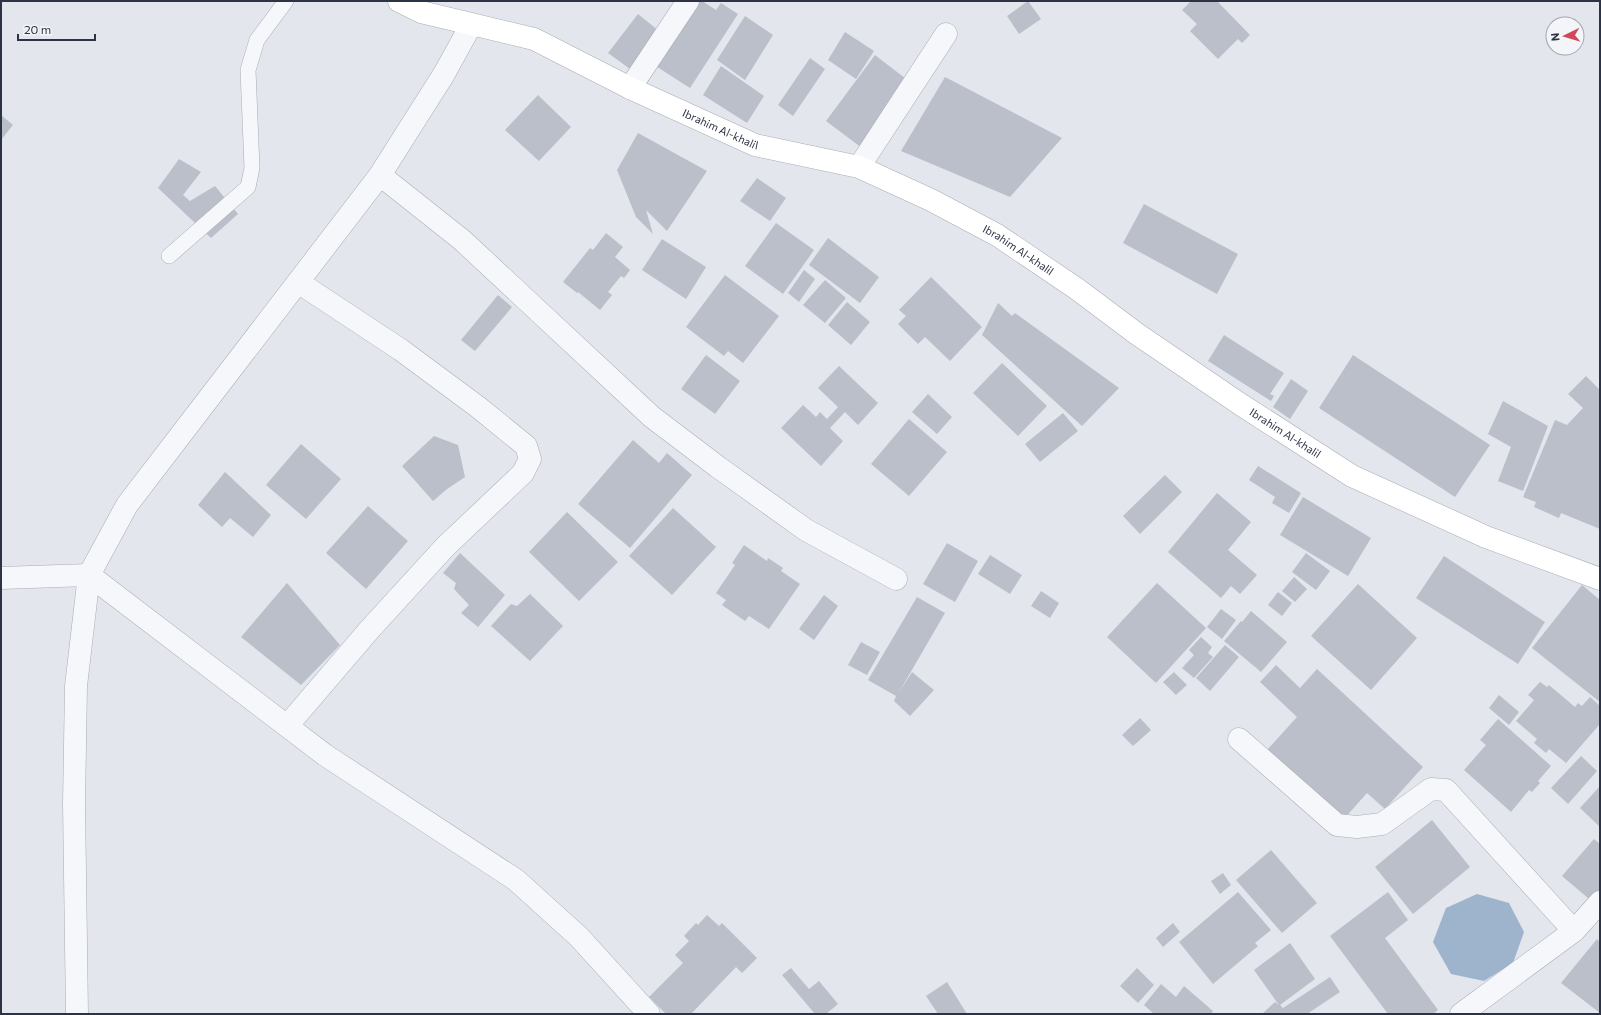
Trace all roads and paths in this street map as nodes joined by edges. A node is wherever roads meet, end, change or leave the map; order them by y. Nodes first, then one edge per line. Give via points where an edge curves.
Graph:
1 (286, 1) edge
2 (400, 1) edge
3 (688, 1) edge
4 (471, 25) junction
5 (946, 34) dead end
6 (630, 88) junction
7 (860, 167) junction
8 (380, 175) junction
9 (169, 256) dead end
10 (298, 282) junction
11 (89, 575) junction
12 (1, 578) edge
13 (896, 579) dead end
14 (1600, 579) edge
15 (287, 726) junction
16 (1239, 739) dead end
17 (1600, 902) edge
18 (1574, 931) junction
19 (77, 1014) edge
20 (649, 1014) edge
21 (1461, 1014) edge

1 - 9 lane via 258,40 248,70 252,168 248,187
2 - 4 street, Ibrahim Al-khalil via 421,12
3 - 6 street
4 - 6 street, Ibrahim Al-khalil via 534,39
4 - 8 street via 444,74
5 - 7 street
6 - 7 street, Ibrahim Al-khalil via 754,145
7 - 14 street, Ibrahim Al-khalil via 931,200 997,235 1163,352 1352,476 1486,536
8 - 10 street
8 - 13 street via 462,240 652,417 806,530
10 - 11 street via 127,505
10 - 15 street via 401,350 478,407 526,446 530,459 523,472 445,547 370,629
11 - 12 street
11 - 15 street
11 - 19 street via 76,686 74,812
15 - 20 street via 325,755 516,880 579,937
16 - 18 street via 1337,825 1357,827 1382,824 1432,789 1446,790
17 - 18 street
18 - 21 street

